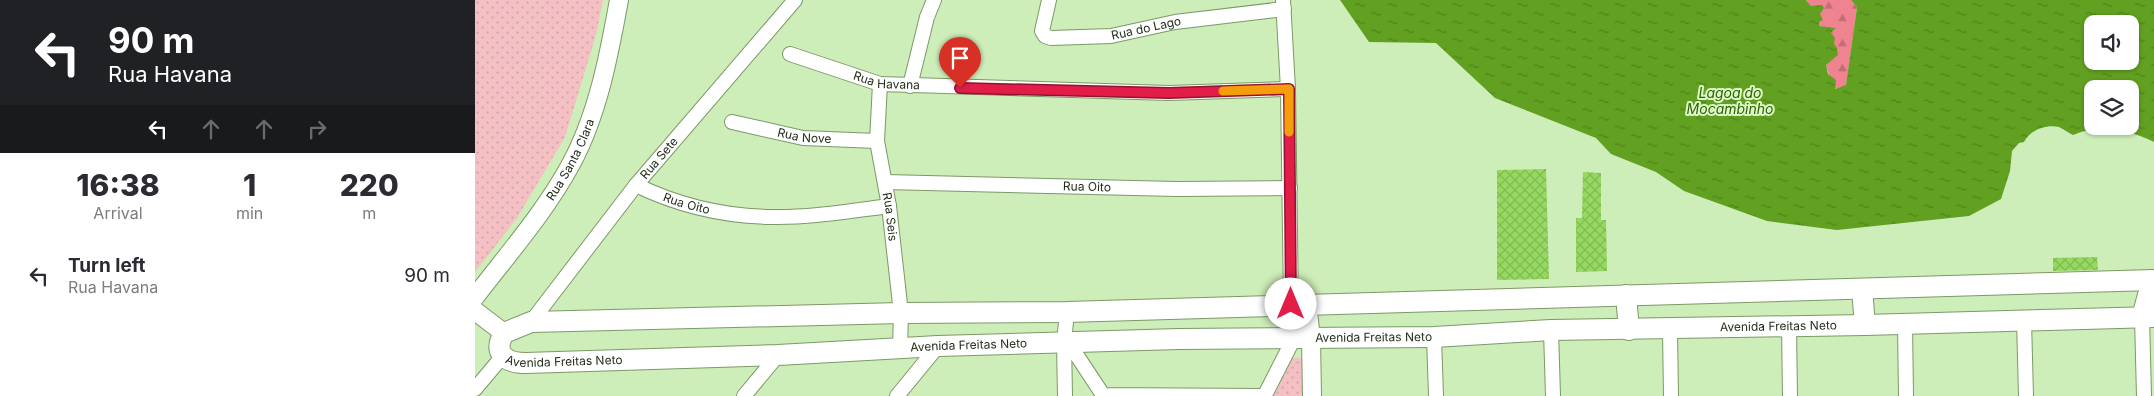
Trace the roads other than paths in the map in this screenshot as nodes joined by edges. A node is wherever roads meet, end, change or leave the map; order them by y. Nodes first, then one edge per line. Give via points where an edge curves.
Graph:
1 (619, 0) edge
2 (795, 0) edge
3 (934, 0) edge
4 (1049, 0) edge
5 (1284, 5) edge
6 (790, 54) dead end
7 (880, 84) junction
8 (910, 86) junction
9 (1289, 89) junction
10 (732, 122) dead end
11 (877, 141) junction
12 (885, 182) junction
13 (636, 185) junction
14 (1290, 188) junction
15 (889, 206) junction
16 (2153, 280) edge
17 (1862, 289) junction
18 (1626, 295) junction
19 (475, 297) edge
20 (1299, 304) junction
21 (475, 311) edge
22 (1067, 312) junction
23 (901, 313) junction
24 (2148, 317) edge
25 (2024, 320) junction
26 (531, 322) junction
27 (1905, 324) junction
28 (1865, 325) junction
29 (1789, 326) junction
30 (1551, 330) junction
31 (1629, 330) junction
32 (1670, 330) junction
33 (504, 333) junction
34 (1434, 337) junction
35 (1302, 338) junction
36 (1066, 342) junction
37 (939, 346) junction
38 (900, 349) junction
39 (778, 355) junction
40 (502, 356) junction
41 (475, 389) edge
42 (744, 396) edge
43 (897, 396) edge
44 (1065, 396) edge
45 (1312, 396) edge
46 (1435, 396) edge
47 (1553, 396) edge
48 (1671, 396) edge
49 (1790, 396) edge
50 (1907, 396) edge
51 (2026, 396) edge
52 (2144, 396) edge

1 - 19 street, Rua Santa Clara via 604,73 591,118 572,163 553,196
2 - 13 street, Rua Sete
3 - 8 street
4 - 5 street, Rua do Lago via 1042,31 1051,38 1111,36
5 - 9 street, Rua do Lago
6 - 7 street, Rua Havana
7 - 8 street, Rua Havana
7 - 11 street, Rua Seis
8 - 9 street, Rua Havana via 1169,93
9 - 14 street, Rua do Lago
10 - 11 street, Rua Nove via 803,138
11 - 12 street, Rua Seis
12 - 14 street, Rua Oito via 1177,189
12 - 15 street, Rua Seis
13 - 15 street, Rua Oito via 689,206 770,217
13 - 26 street, Rua Sete
14 - 20 street, Rua do Lago
15 - 23 street, Rua Seis
16 - 17 main road, Avenida Freitas Neto
16 - 24 main road
17 - 18 main road, Avenida Freitas Neto
17 - 28 main road
18 - 20 main road, Avenida Freitas Neto
18 - 31 main road
20 - 22 main road, Avenida Freitas Neto
20 - 35 street
21 - 33 street
22 - 23 main road, Avenida Freitas Neto
22 - 36 street
23 - 26 main road, Avenida Freitas Neto
23 - 38 street, Rua Seis
24 - 25 main road, Avenida Freitas Neto
24 - 52 street
25 - 27 main road, Avenida Freitas Neto
25 - 51 street
26 - 33 main road, Avenida Freitas Neto
27 - 28 main road, Avenida Freitas Neto
27 - 50 street
28 - 29 main road, Avenida Freitas Neto
29 - 32 main road, Avenida Freitas Neto
29 - 49 street
30 - 31 main road, Avenida Freitas Neto
30 - 34 main road, Avenida Freitas Neto
30 - 47 street
31 - 32 main road, Avenida Freitas Neto
32 - 48 street
33 - 40 main road, Avenida Freitas Neto via 500,344
34 - 35 main road, Avenida Freitas Neto
34 - 46 street
35 - 36 main road, Avenida Freitas Neto
35 - 36 street via 1263,396 1103,395
35 - 45 street
36 - 37 main road, Avenida Freitas Neto
36 - 44 street
37 - 38 main road, Avenida Freitas Neto
37 - 43 street
38 - 39 main road, Avenida Freitas Neto
39 - 40 main road, Avenida Freitas Neto via 518,363
39 - 42 street
40 - 41 street

